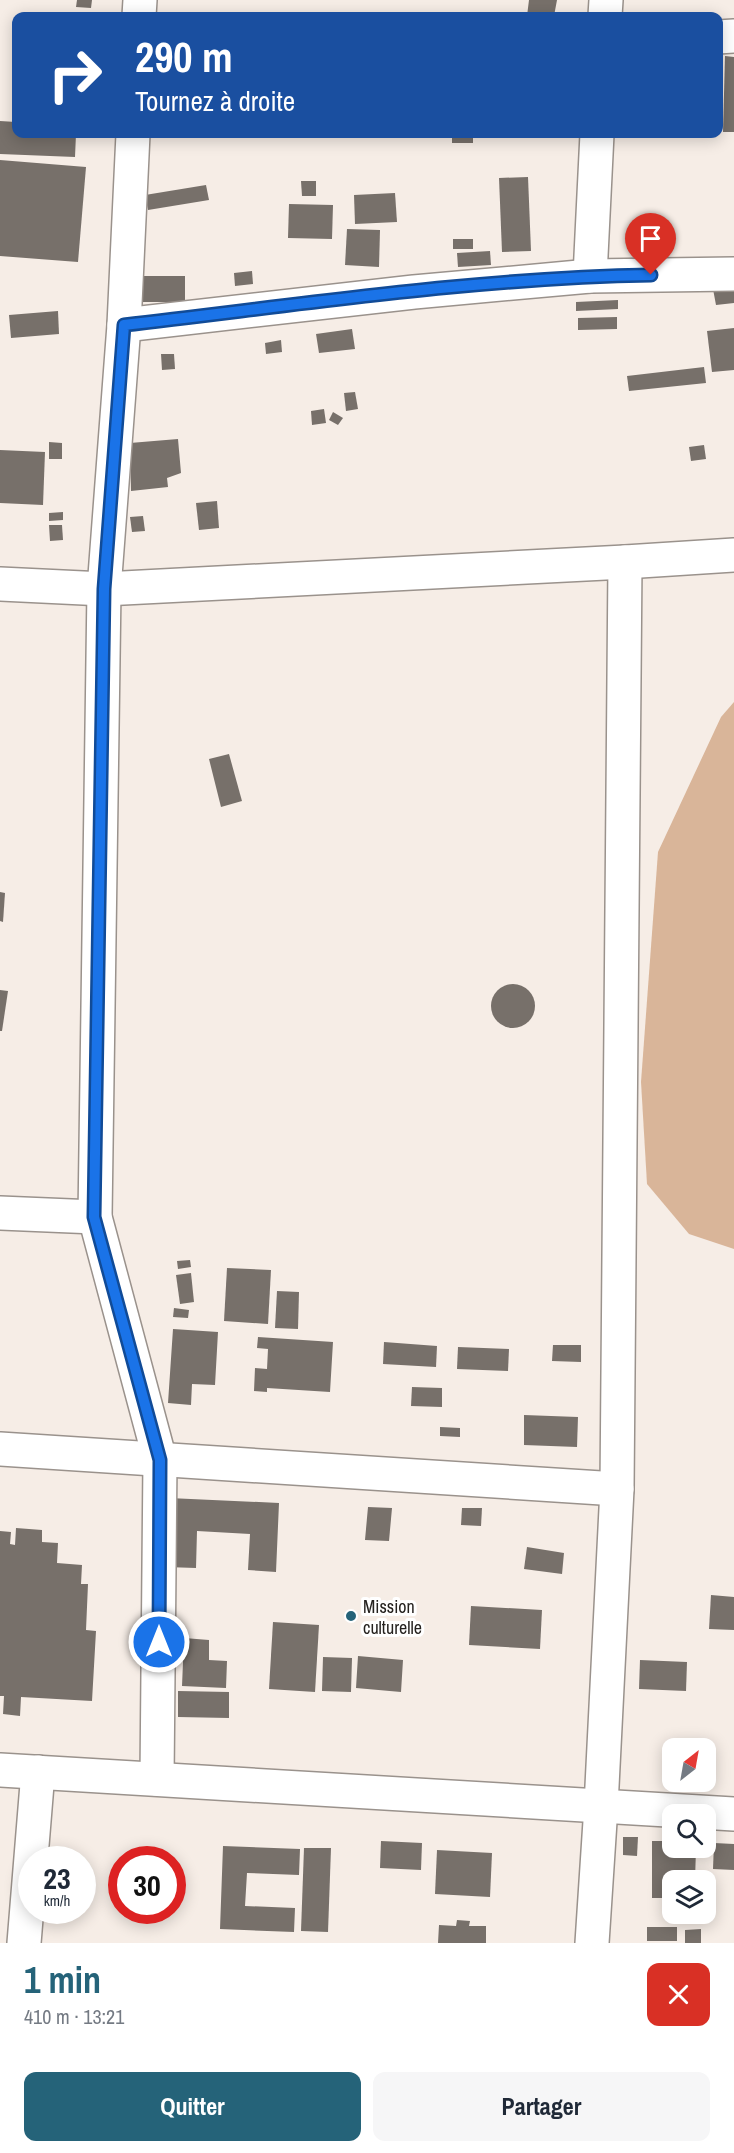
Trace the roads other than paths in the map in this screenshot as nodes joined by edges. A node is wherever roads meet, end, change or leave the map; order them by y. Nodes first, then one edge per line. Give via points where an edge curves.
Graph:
1 (133, 138) edge
2 (597, 138) edge
3 (734, 274) edge
4 (590, 276) junction
5 (124, 325) junction
6 (734, 555) edge
7 (625, 562) junction
8 (0, 584) edge
9 (104, 589) junction
10 (0, 1213) edge
11 (94, 1217) junction
12 (0, 1449) edge
13 (160, 1460) junction
14 (617, 1489) junction
15 (0, 1770) edge
16 (38, 1772) junction
17 (158, 1779) junction
18 (601, 1806) junction
19 (734, 1814) edge
20 (24, 1943) edge
21 (592, 1943) edge

1 - 5 street
2 - 4 street
3 - 4 street
4 - 5 street
5 - 9 street
6 - 7 street
7 - 9 street
7 - 14 street
8 - 9 street
9 - 11 street
10 - 11 street
11 - 13 street
12 - 13 street
13 - 14 street
13 - 17 street
14 - 18 street
15 - 16 street
16 - 17 street
16 - 20 street
17 - 18 street
18 - 19 street
18 - 21 street

